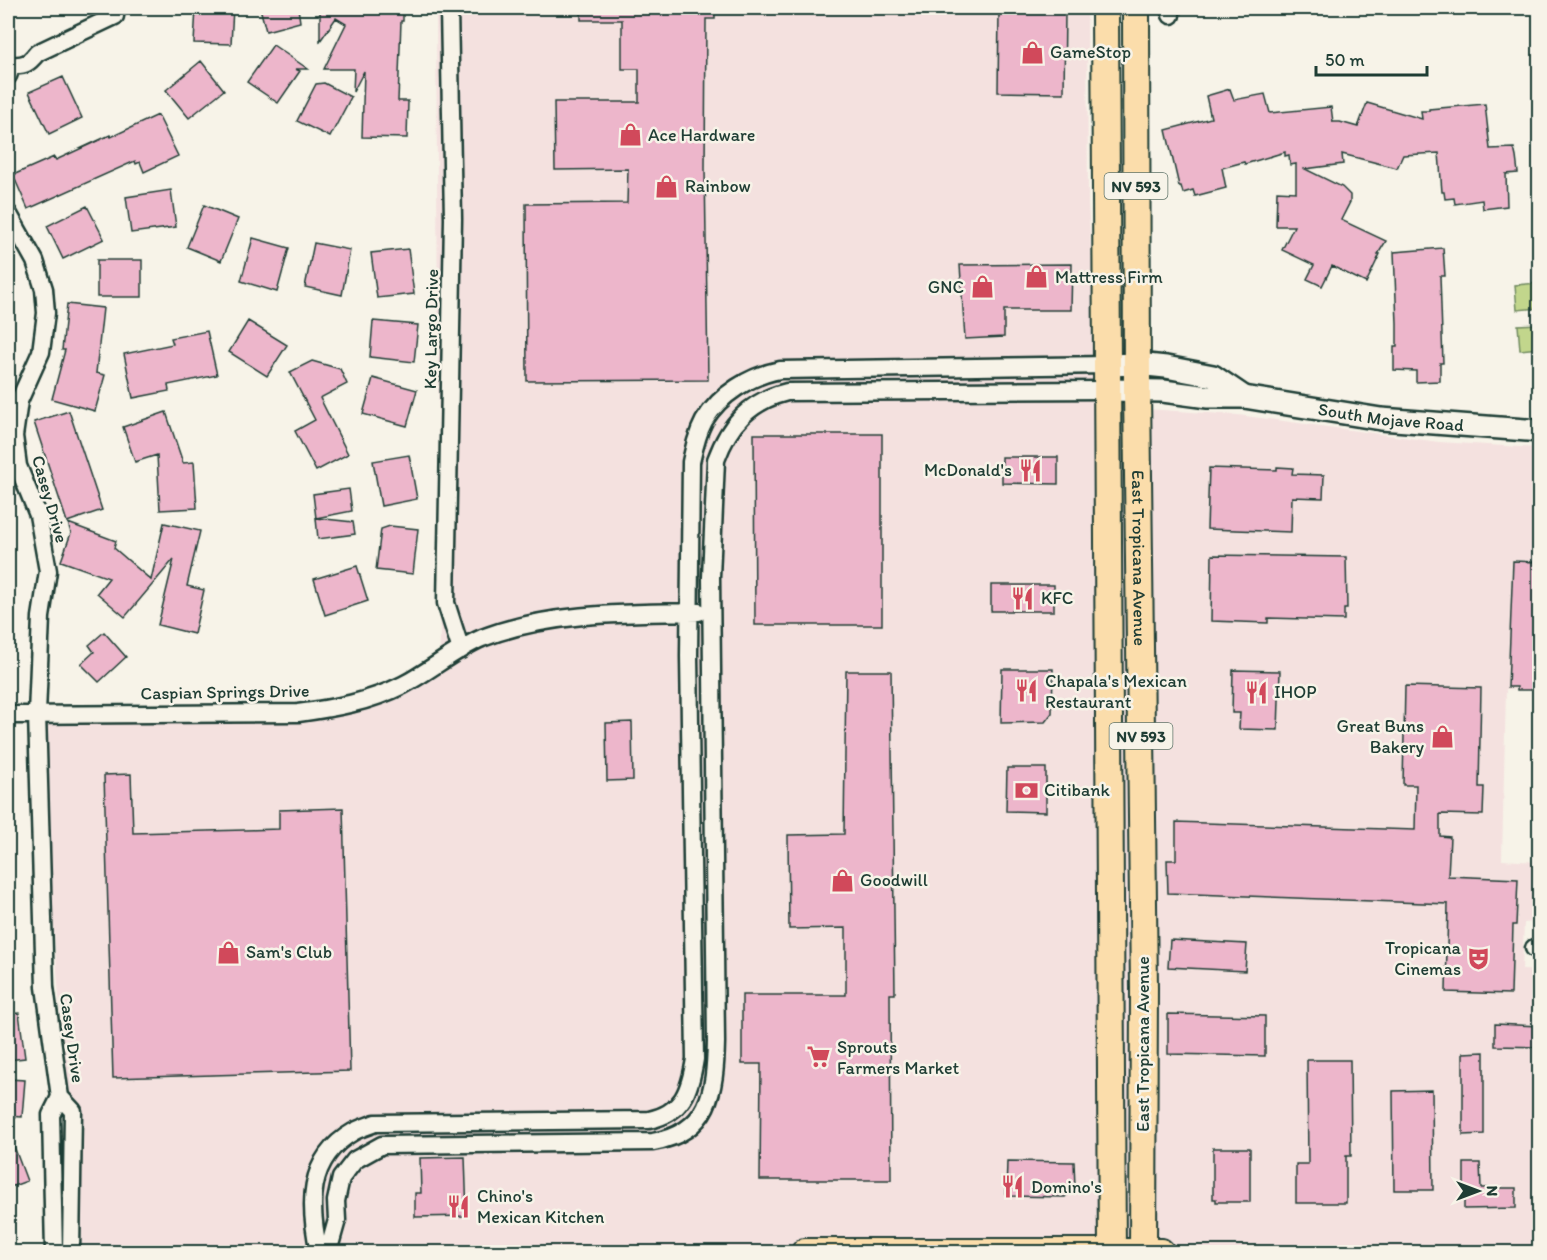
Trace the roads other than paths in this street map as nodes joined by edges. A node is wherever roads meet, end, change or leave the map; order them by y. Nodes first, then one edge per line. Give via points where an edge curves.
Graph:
1 (116, 8) edge
2 (449, 8) edge
3 (1105, 8) edge
4 (1126, 8) edge
5 (1136, 8) edge
6 (1136, 55) junction
7 (8, 76) edge
8 (8, 213) edge
9 (1137, 364) junction
10 (1108, 377) junction
11 (1137, 390) junction
12 (1244, 397) junction
13 (1539, 431) edge
14 (689, 612) junction
15 (712, 612) junction
16 (461, 650) junction
17 (1109, 661) junction
18 (37, 714) junction
19 (8, 715) edge
20 (1142, 806) junction
21 (60, 1097) junction
22 (54, 1252) edge
23 (71, 1252) edge
24 (319, 1252) edge
25 (328, 1252) edge
26 (805, 1252) edge
27 (1112, 1252) edge
28 (1143, 1252) edge
29 (1161, 1252) edge

1 - 7 street via 115,16 37,53 23,66 12,65
2 - 16 street, Key Largo Drive via 453,219 447,603
3 - 10 main road, East Tropicana Avenue / NV 593
4 - 6 main road
5 - 6 main road, East Tropicana Avenue / NV 593
6 - 9 main road, East Tropicana Avenue / NV 593
8 - 18 street, Casey Drive via 35,261 44,289 46,313 40,352 19,400 14,436 18,466 38,515 48,571 41,617
9 - 10 street, South Mojave Road
9 - 11 main road, East Tropicana Avenue / NV 593
9 - 12 street, South Mojave Road via 1213,376
10 - 11 street, South Mojave Road
10 - 14 street via 780,370 735,387 704,421 691,462
10 - 15 street via 788,392 770,396 749,408 734,426 716,460
10 - 17 main road, East Tropicana Avenue / NV 593
11 - 12 street, South Mojave Road
11 - 20 main road, East Tropicana Avenue / NV 593
12 - 13 street, South Mojave Road via 1380,419
14 - 15 street, Caspian Springs Drive
14 - 16 street, Caspian Springs Drive via 560,617 520,625
14 - 24 street via 695,1059 687,1092 675,1109 649,1120 375,1123 353,1131 325,1157 317,1174 312,1222
15 - 25 street via 716,1042 715,1077 702,1113 684,1131 653,1142 382,1145 355,1160 341,1178 337,1220
16 - 18 street, Caspian Springs Drive via 404,684 343,707 298,713
17 - 20 main road via 1120,676 1128,784 1132,797
17 - 27 main road, East Tropicana Avenue / NV 593
18 - 19 street, Caspian Springs Drive
18 - 21 street, Casey Drive via 45,987
20 - 28 main road, East Tropicana Avenue / NV 593
21 - 22 street, Casey Drive via 51,1115
21 - 23 street, Casey Drive via 73,1111
26 - 27 main road
27 - 28 main road
28 - 29 main road

